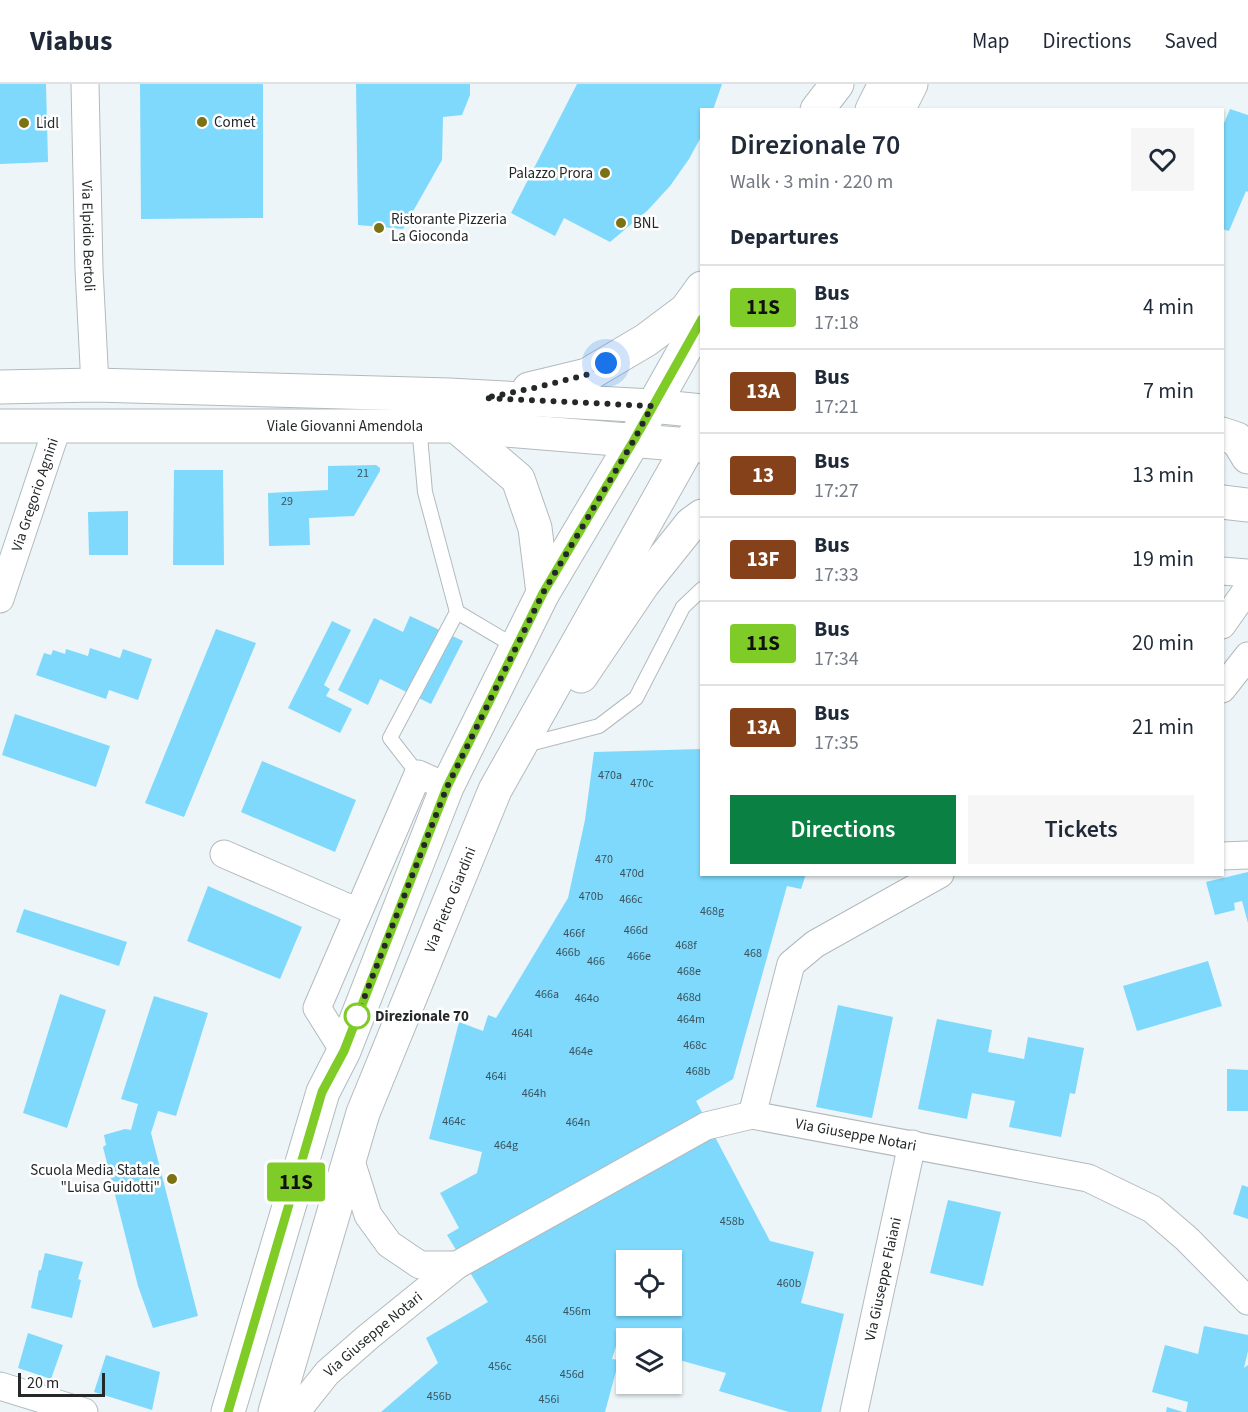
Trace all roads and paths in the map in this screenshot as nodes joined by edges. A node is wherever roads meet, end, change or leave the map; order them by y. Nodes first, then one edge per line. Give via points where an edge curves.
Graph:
1 (86, 84) edge
2 (837, 84) edge
3 (885, 84) edge
4 (911, 84) edge
5 (819, 108) edge
6 (824, 108) edge
7 (873, 108) edge
8 (899, 108) edge
9 (700, 291) edge
10 (700, 322) edge
11 (95, 385) junction
12 (0, 387) edge
13 (485, 398) junction
14 (652, 406) junction
15 (700, 411) edge
16 (58, 425) junction
17 (419, 425) junction
18 (0, 426) edge
19 (456, 426) junction
20 (1224, 435) edge
21 (697, 438) edge
22 (634, 440) junction
23 (1248, 457) edge
24 (1224, 459) edge
25 (1248, 462) edge
26 (1224, 502) edge
27 (1248, 505) edge
28 (700, 517) edge
29 (1224, 571) edge
30 (1248, 573) edge
31 (1248, 588) edge
32 (700, 591) edge
33 (543, 593) junction
34 (0, 599) edge
35 (457, 612) junction
36 (1224, 622) edge
37 (516, 647) junction
38 (1248, 656) edge
39 (1224, 686) edge
40 (537, 742) junction
41 (433, 780) junction
42 (495, 790) junction
43 (224, 854) dead end
44 (1248, 855) edge
45 (1224, 856) edge
46 (936, 876) edge
47 (358, 912) junction
48 (344, 1051) junction
49 (752, 1115) junction
50 (912, 1144) junction
51 (350, 1158) junction
52 (457, 1265) junction
53 (1248, 1301) edge
54 (0, 1386) edge
55 (84, 1412) edge
56 (228, 1412) edge
57 (275, 1412) edge
58 (296, 1412) edge
59 (854, 1412) edge

1 - 11 street, Via Elpidio Bertoli
2 - 5 street
2 - 6 street
3 - 7 street
4 - 8 street
9 - 13 street via 686,310 646,340 586,375
10 - 14 street
11 - 12 street, Viale Giovanni Amendola
11 - 13 street, Viale Giovanni Amendola
13 - 14 street, Viale Giovanni Amendola
14 - 15 street, Viale Giovanni Amendola
14 - 22 street
16 - 17 street, Viale Giovanni Amendola
16 - 18 street, Viale Giovanni Amendola
16 - 34 street, Via Gregorio Agnini
17 - 19 street, Viale Giovanni Amendola
17 - 35 lane via 425,492
19 - 22 street, Viale Giovanni Amendola
19 - 33 street via 518,479 535,528
20 - 23 street via 1237,440
21 - 22 street, Viale Giovanni Amendola
21 - 42 street, Via Pietro Giardini
22 - 33 street
24 - 25 street
26 - 27 street
28 - 40 street via 643,584
29 - 30 street
31 - 36 street
32 - 40 lane via 682,607 636,698 599,726
33 - 37 street
35 - 37 lane
35 - 41 lane via 390,738
37 - 41 street
38 - 39 street
40 - 42 street
41 - 47 street
41 - 48 street
42 - 51 street, Via Pietro Giardini via 363,1113
43 - 47 street
44 - 45 street
46 - 49 street via 815,944 791,964
47 - 48 street via 317,1008
48 - 56 street via 322,1092
49 - 50 street, Via Giuseppe Notari
49 - 52 street, Via Giuseppe Notari via 706,1125
50 - 53 street, Via Giuseppe Notari via 1088,1178 1124,1194 1152,1209 1187,1239
50 - 59 street, Via Giuseppe Flaiani
51 - 52 street, Via Giuseppe Notari via 368,1215 389,1244 420,1265
51 - 57 street, Via Pietro Giardini
52 - 58 street, Via Giuseppe Notari via 327,1373
54 - 55 street

